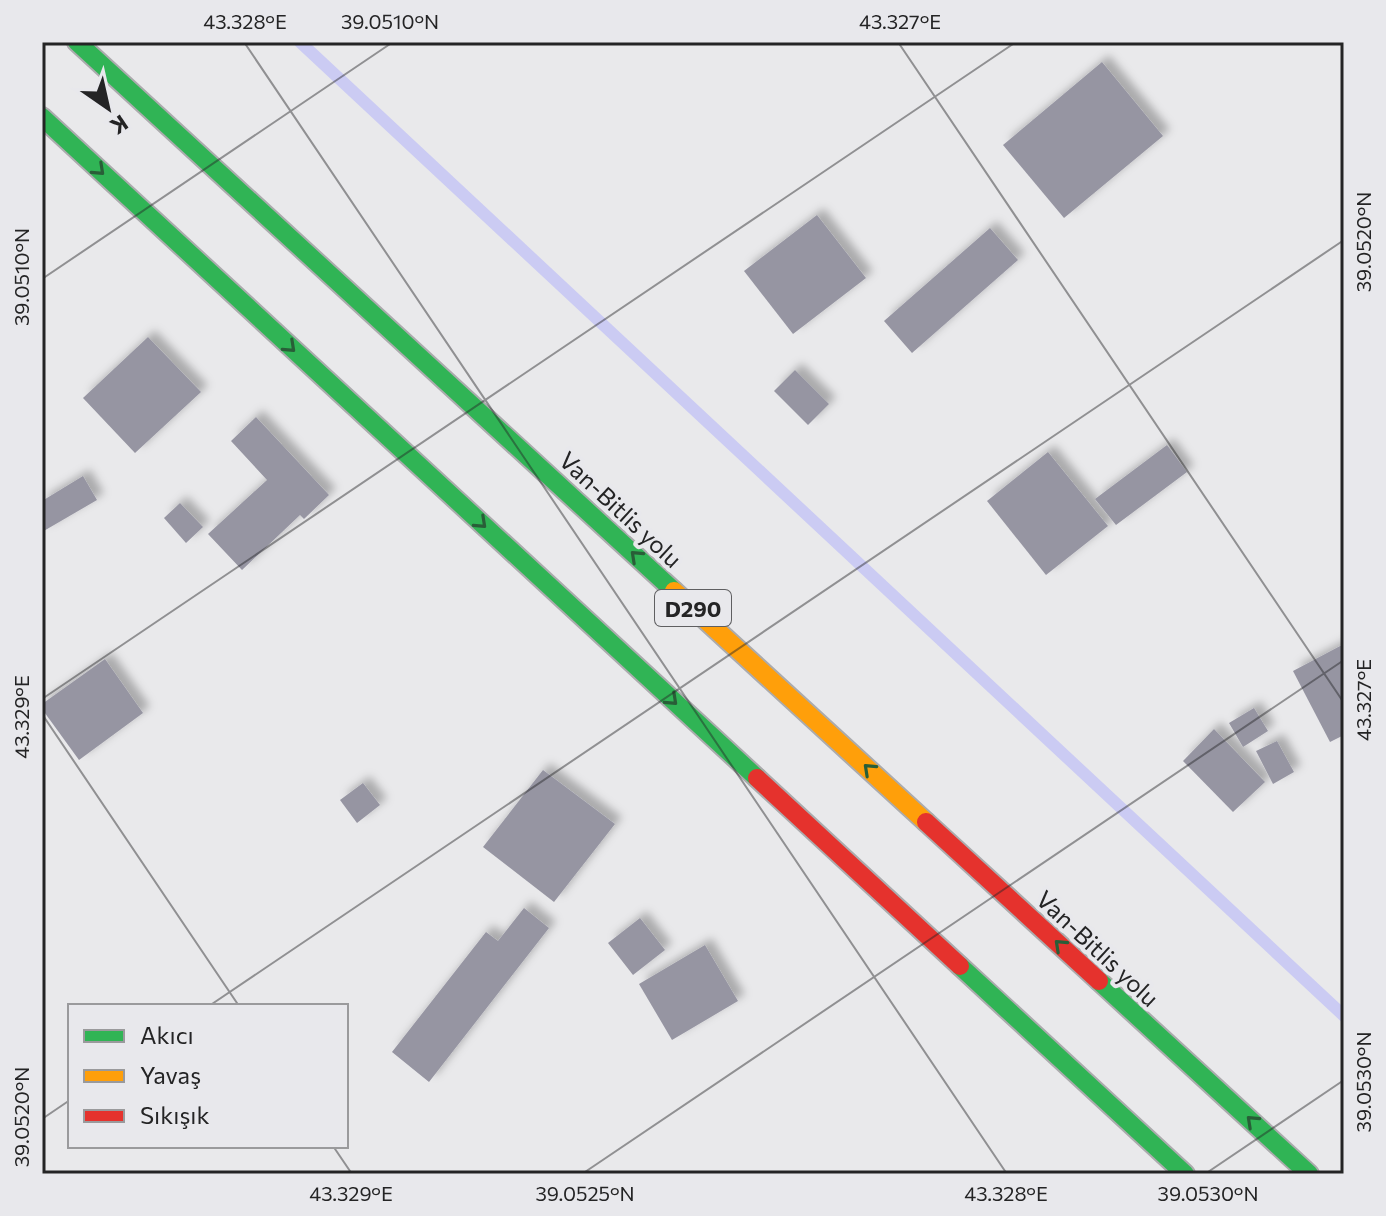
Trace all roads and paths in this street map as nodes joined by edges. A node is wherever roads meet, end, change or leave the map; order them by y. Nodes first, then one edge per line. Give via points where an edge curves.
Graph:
1 (77, 42) edge
2 (42, 117) edge
3 (1185, 1174) edge
4 (1309, 1174) edge

4 -> 1 highway, Van-Bitlis yolu / D290
2 -> 3 highway

